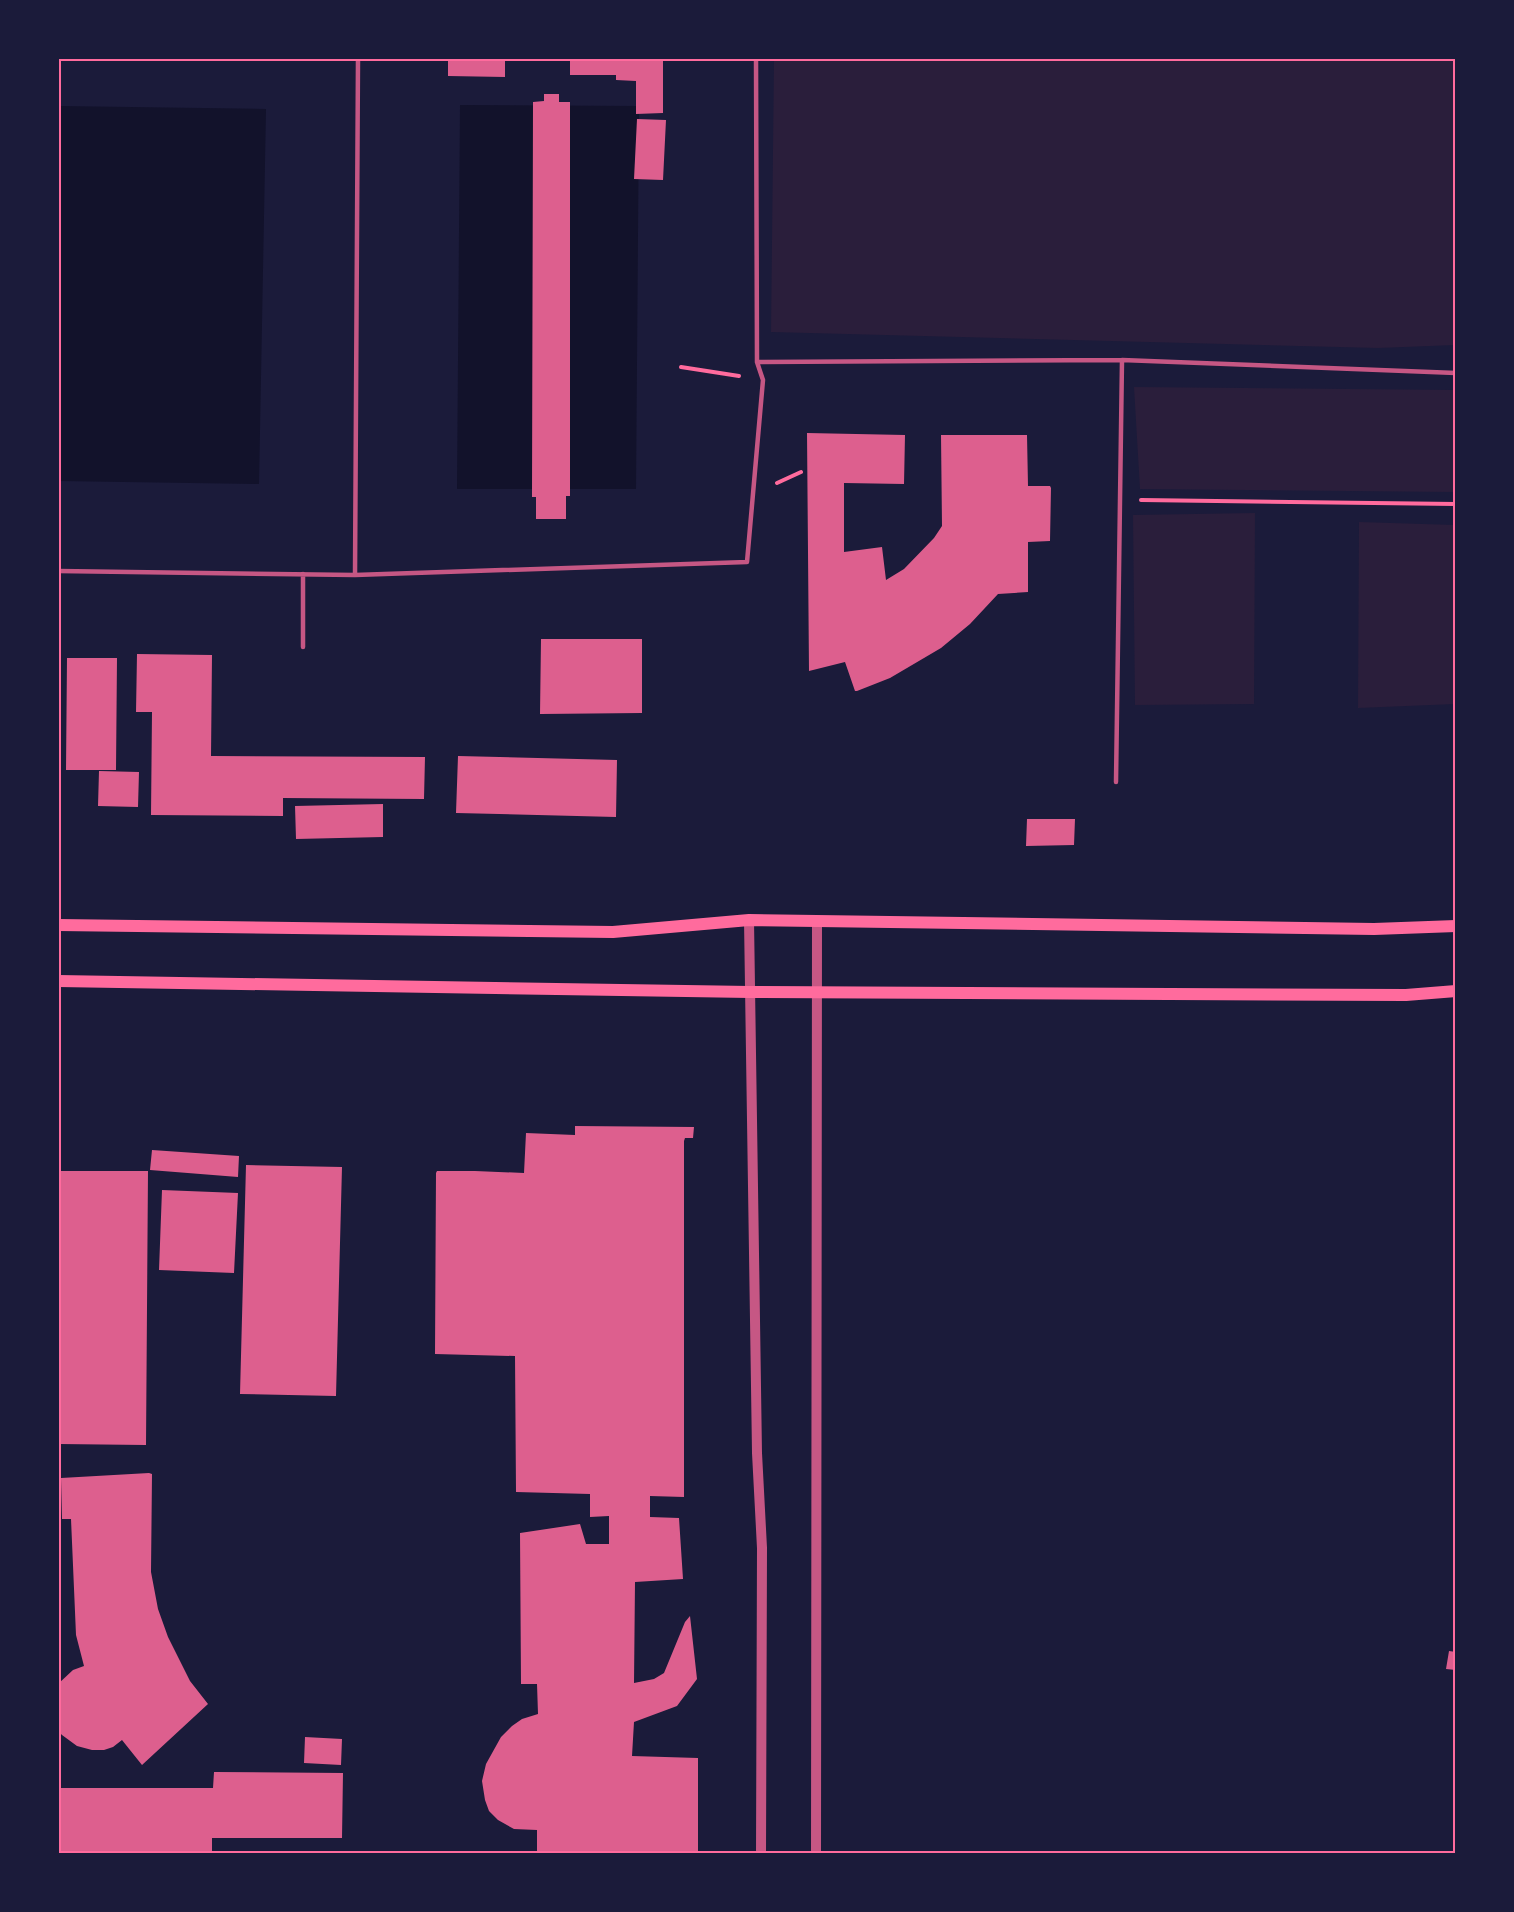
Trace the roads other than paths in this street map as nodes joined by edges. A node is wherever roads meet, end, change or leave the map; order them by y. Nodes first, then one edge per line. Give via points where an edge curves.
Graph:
1 (358, 58) edge
2 (756, 58) edge
3 (1122, 360) junction
4 (757, 362) junction
5 (1455, 373) edge
6 (58, 571) edge
7 (303, 574) junction
8 (355, 575) junction
9 (303, 647) dead end
10 (1116, 782) dead end
11 (749, 920) junction
12 (817, 921) junction
13 (58, 925) edge
14 (1455, 926) edge
15 (58, 981) edge
16 (1455, 991) edge
17 (750, 992) junction
18 (816, 992) junction
19 (761, 1854) edge
20 (816, 1854) edge

1 - 8 lane
2 - 4 lane
3 - 4 lane
3 - 5 lane
3 - 10 lane
4 - 8 lane via 763,380 747,562
6 - 7 lane
7 - 8 lane
7 - 9 lane
11 - 12 main road
11 - 13 main road via 613,932
11 - 17 street
12 - 14 main road via 1374,929
12 - 18 street
15 - 17 main road
16 - 18 main road via 1406,995
17 - 18 main road
17 - 19 street via 762,1548
18 - 20 street

